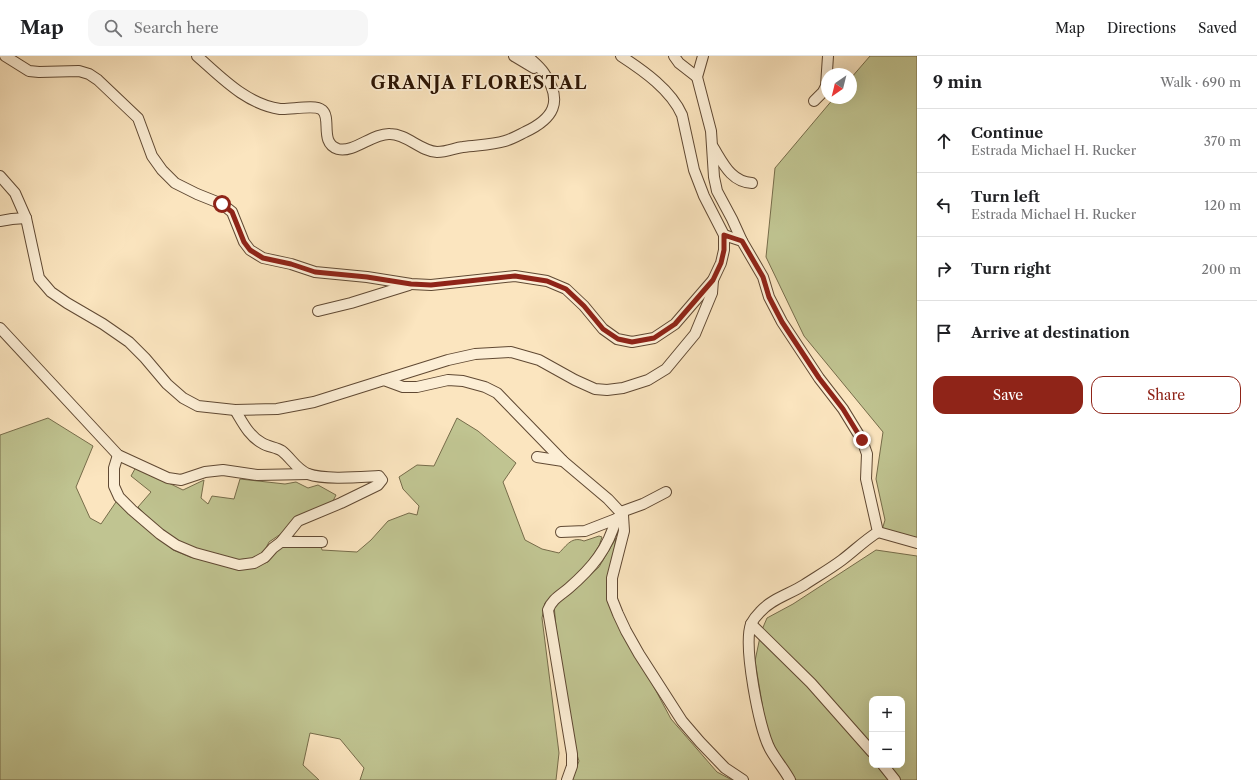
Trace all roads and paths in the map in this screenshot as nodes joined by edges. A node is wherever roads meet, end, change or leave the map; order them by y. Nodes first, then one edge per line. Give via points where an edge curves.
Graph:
1 (5, 56) edge
2 (197, 56) edge
3 (514, 56) edge
4 (527, 56) edge
5 (621, 56) edge
6 (674, 56) edge
7 (703, 56) edge
8 (828, 56) edge
9 (544, 72) junction
10 (697, 78) junction
11 (814, 100) dead end
12 (713, 147) junction
13 (0, 176) edge
14 (752, 183) dead end
15 (26, 218) junction
16 (0, 221) edge
17 (724, 235) junction
18 (742, 241) junction
19 (713, 280) junction
20 (411, 284) junction
21 (318, 310) dead end
22 (0, 328) edge
23 (384, 380) junction
24 (235, 410) junction
25 (118, 455) junction
26 (537, 457) dead end
27 (563, 460) junction
28 (308, 474) junction
29 (666, 492) dead end
30 (620, 515) junction
31 (561, 532) dead end
32 (878, 532) junction
33 (281, 542) junction
34 (322, 542) dead end
35 (917, 543) edge
36 (751, 624) junction
37 (869, 749) edge
38 (886, 768) edge
39 (567, 780) edge
40 (743, 780) edge
41 (790, 780) edge
42 (896, 780) edge

1 - 20 street via 29,70 79,70 98,80 138,118 152,156 162,170 175,183 222,204 232,212 244,242 250,250 263,258 315,272
2 - 9 street via 239,92 256,102 280,109 322,109 329,142 345,150 388,133 399,135 435,152 506,141 543,122 551,113 554,94
3 - 9 street
4 - 9 street
5 - 17 street via 657,84 679,108 694,170
6 - 10 street via 678,63
7 - 10 street
8 - 11 street via 826,86
10 - 12 street via 712,131
12 - 14 street via 735,178
12 - 18 street via 716,191
13 - 15 street via 15,193
15 - 16 street
15 - 24 street via 39,278 51,292 130,342 182,398 198,406
17 - 18 street
17 - 19 street via 721,263
18 - 32 street via 763,277 769,297 782,322 862,440 867,454 866,479
19 - 20 street via 675,324 654,338 632,342 618,339 603,329 566,289 547,281 515,276 431,285
19 - 23 street via 712,293 695,334 666,369 648,380 623,388 595,389 539,360 511,352 475,354
20 - 21 street via 351,303
22 - 25 street
23 - 24 street via 314,402 277,408
23 - 27 street via 403,387 417,387 448,380 485,387 497,393
24 - 28 street via 249,434 262,443 281,450 297,467
25 - 28 street via 168,478 181,480 205,472 223,470 257,475
25 - 33 street via 114,468 114,486 119,497 176,545 239,565 254,563 265,557
26 - 27 street
27 - 30 street
28 - 33 street via 332,477 379,476 382,480 378,485 359,495 298,521
29 - 30 street
30 - 31 street via 585,531
30 - 39 street via 603,551 594,563 551,603 548,610 572,754 572,766
30 - 40 street via 624,531 612,578 612,599 618,614 639,654 682,721 725,768
32 - 35 street
32 - 36 street via 843,560 767,605
33 - 34 street
36 - 37 street via 811,684
36 - 41 street via 749,641 758,710 770,749
38 - 42 street

